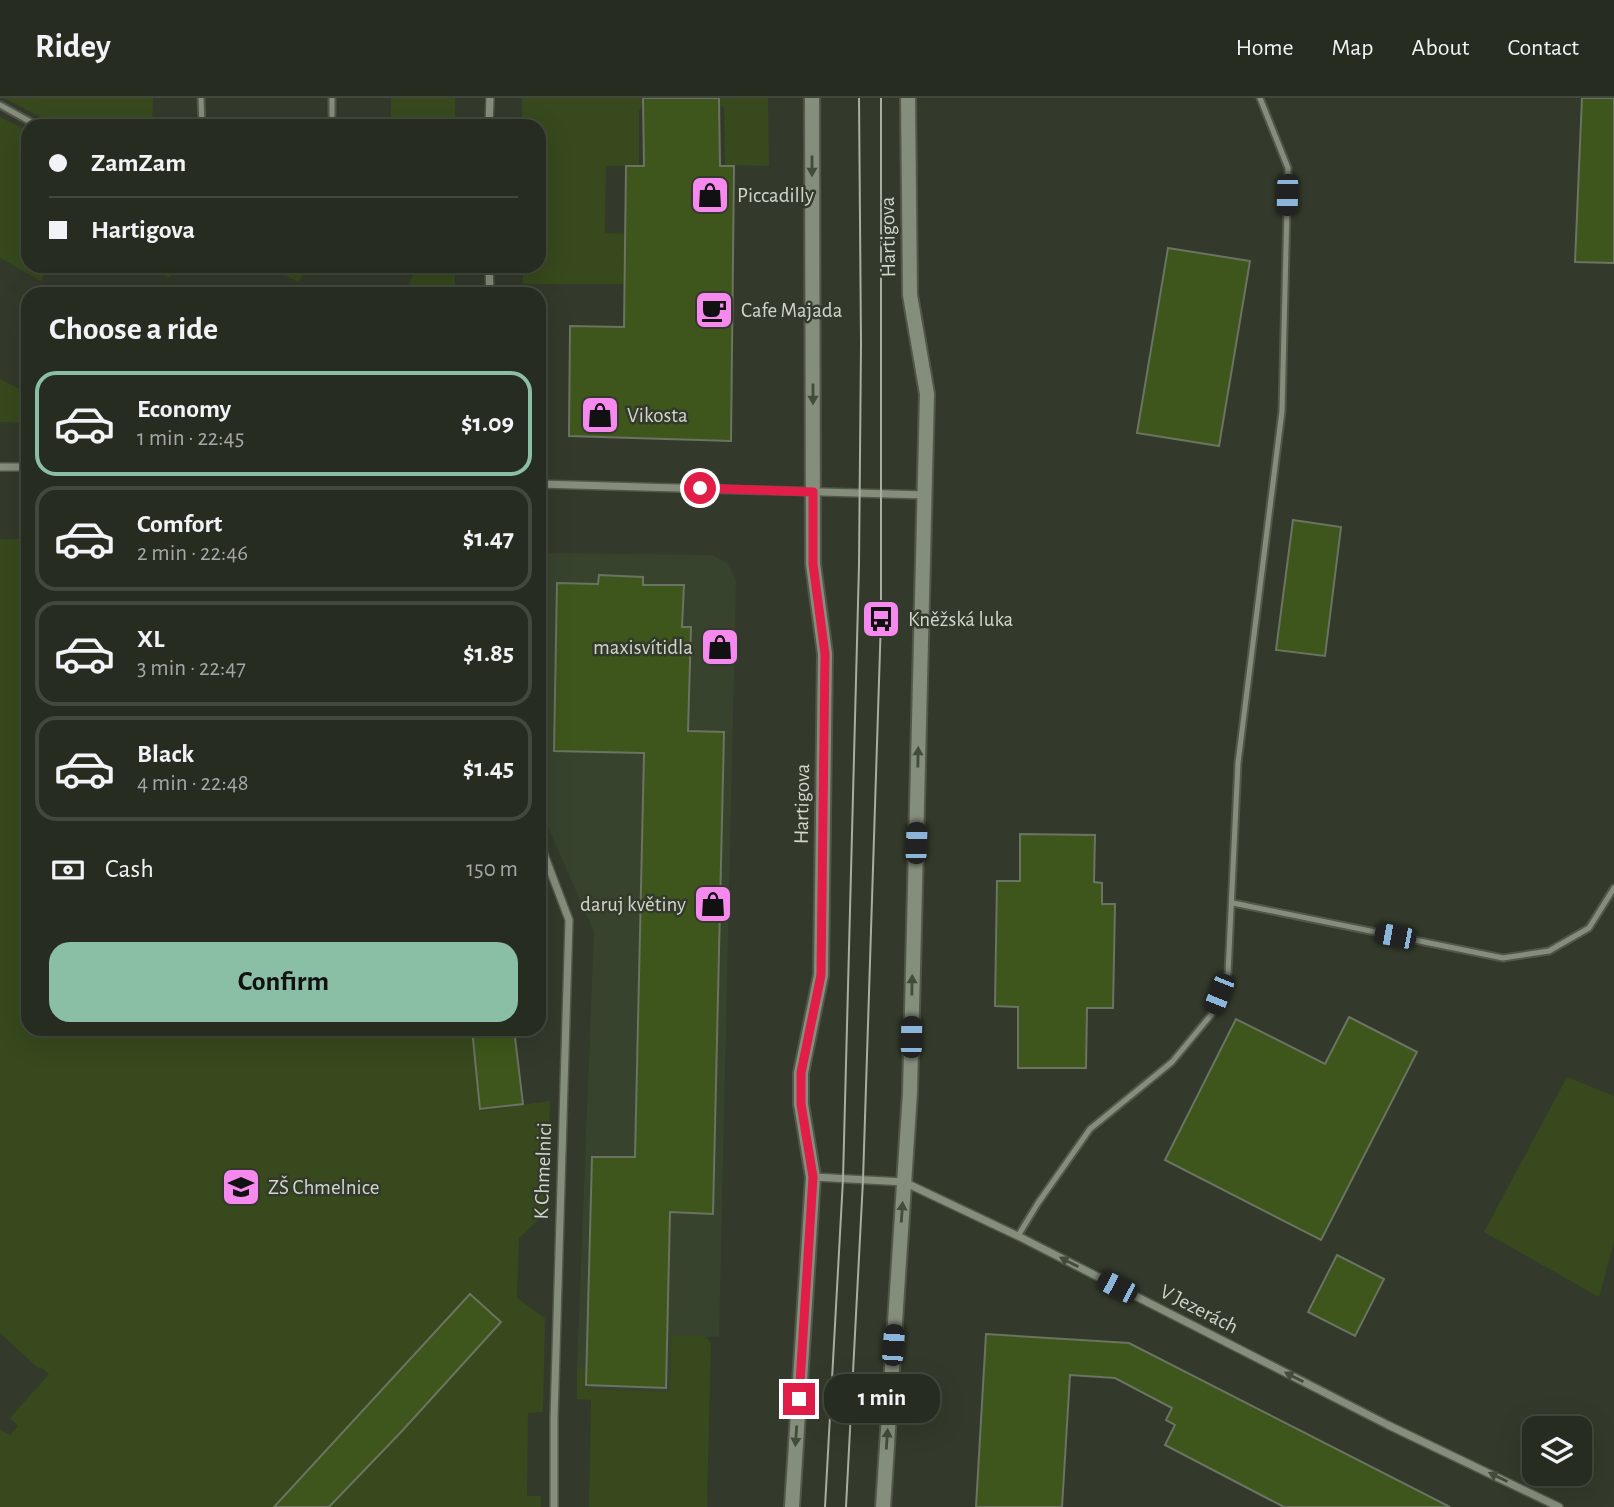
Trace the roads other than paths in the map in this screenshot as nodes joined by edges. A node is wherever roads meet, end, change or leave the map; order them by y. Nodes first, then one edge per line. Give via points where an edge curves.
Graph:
1 (201, 98) edge
2 (332, 98) edge
3 (490, 98) edge
4 (812, 98) edge
5 (908, 98) edge
6 (1260, 98) edge
7 (0, 105) edge
8 (332, 115) dead end
9 (25, 119) edge
10 (202, 119) edge
11 (489, 119) edge
12 (0, 467) edge
13 (21, 467) edge
14 (546, 484) edge
15 (813, 492) junction
16 (925, 495) junction
17 (546, 859) edge
18 (1614, 888) edge
19 (1233, 903) junction
20 (813, 1177) junction
21 (904, 1182) junction
22 (1018, 1236) junction
23 (554, 1507) edge
24 (792, 1507) edge
25 (883, 1507) edge
26 (1559, 1507) edge

1 - 10 lane
2 - 8 lane
3 - 11 street
4 -> 15 main road, Hartigova
5 - 16 main road, Hartigova via 910,295 927,394
6 - 19 lane via 1288,168 1282,411 1238,763
7 - 9 lane
12 - 13 street
14 - 15 street
15 - 16 street
15 - 20 main road, Hartigova via 813,564 825,654 821,975 800,1087
21 -> 16 main road, Hartigova
17 - 23 street, K Chmelnici via 569,920
18 - 19 lane via 1589,928 1549,951 1503,958
19 - 22 lane via 1228,973 1211,1015 1172,1062 1090,1129
20 - 21 street, V Jezerách
20 -> 24 main road, Hartigova
21 - 22 street, V Jezerách
25 -> 21 main road, Hartigova
26 -> 22 street, V Jezerách

